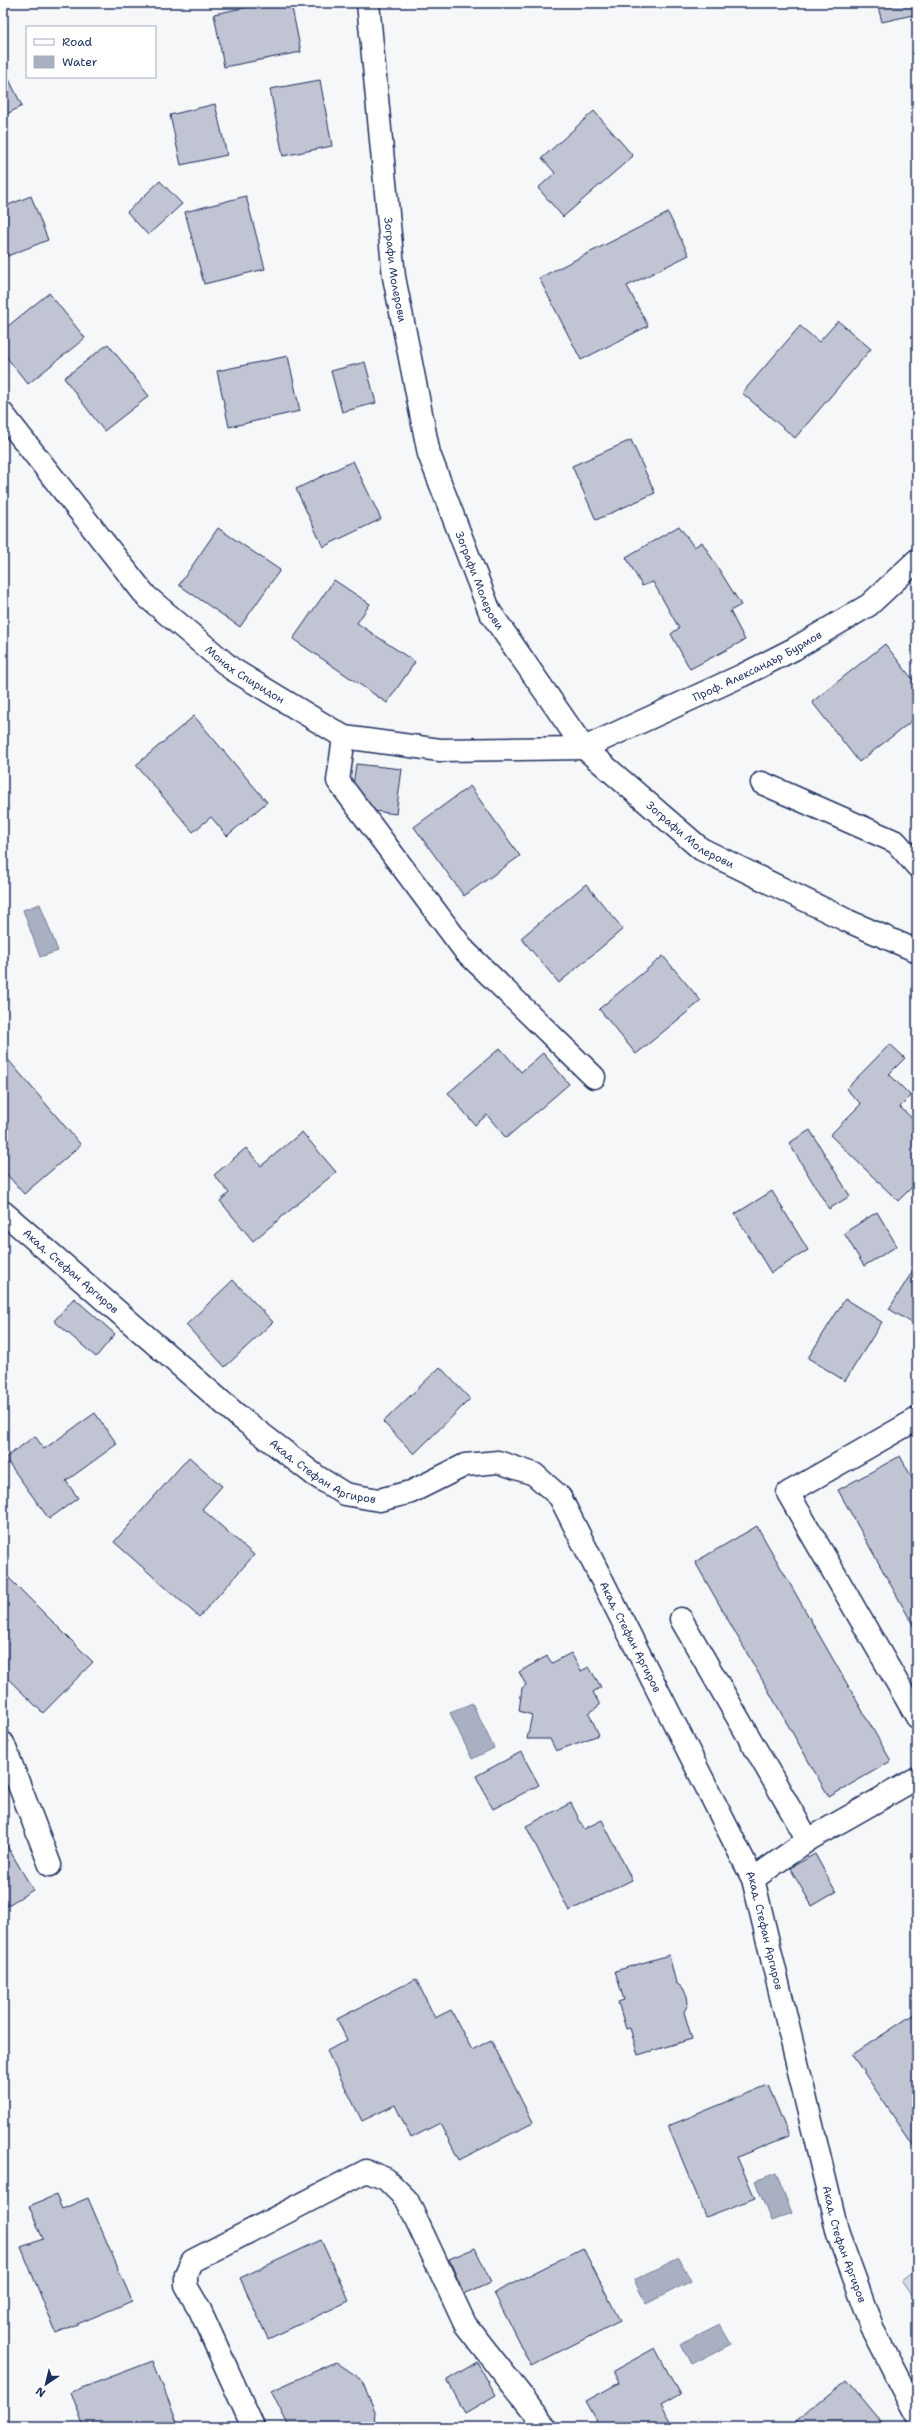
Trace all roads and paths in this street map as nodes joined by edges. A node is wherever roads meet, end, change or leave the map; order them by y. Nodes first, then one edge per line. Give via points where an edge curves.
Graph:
1 (368, 3) edge
2 (3, 414) edge
3 (917, 560) edge
4 (344, 737) junction
5 (584, 748) junction
6 (762, 783) dead end
7 (917, 866) edge
8 (917, 951) edge
9 (594, 1077) dead end
10 (3, 1212) edge
11 (917, 1419) edge
12 (681, 1619) dead end
13 (917, 1717) edge
14 (3, 1743) edge
15 (917, 1778) edge
16 (808, 1840) junction
17 (50, 1865) dead end
18 (753, 1880) junction
19 (917, 2415) edge
20 (254, 2427) edge
21 (546, 2427) edge

1 - 5 street, Зографи Молерови via 394,277 429,454 490,612
2 - 4 street, Монах Спиридон via 146,596 232,668
3 - 5 street, Проф. Александър Бурмов via 869,605 794,649 744,675
4 - 5 street, Монах Спиридон via 440,750
4 - 9 street via 338,781 465,952
5 - 8 street, Зографи Молерови via 701,849 848,921
6 - 7 street via 896,842
10 - 18 street, Акад. Стефан Аргиров via 237,1415 316,1476 346,1494 379,1500 411,1492 465,1465 498,1462 534,1474 545,1483 560,1497
11 - 13 street via 788,1493
12 - 16 street
14 - 17 street
15 - 16 street
16 - 18 street
18 - 19 street, Акад. Стефан Аргиров via 838,2234 874,2332
20 - 21 street via 200,2310 186,2286 186,2274 192,2261 366,2171 386,2179 407,2200 466,2324

